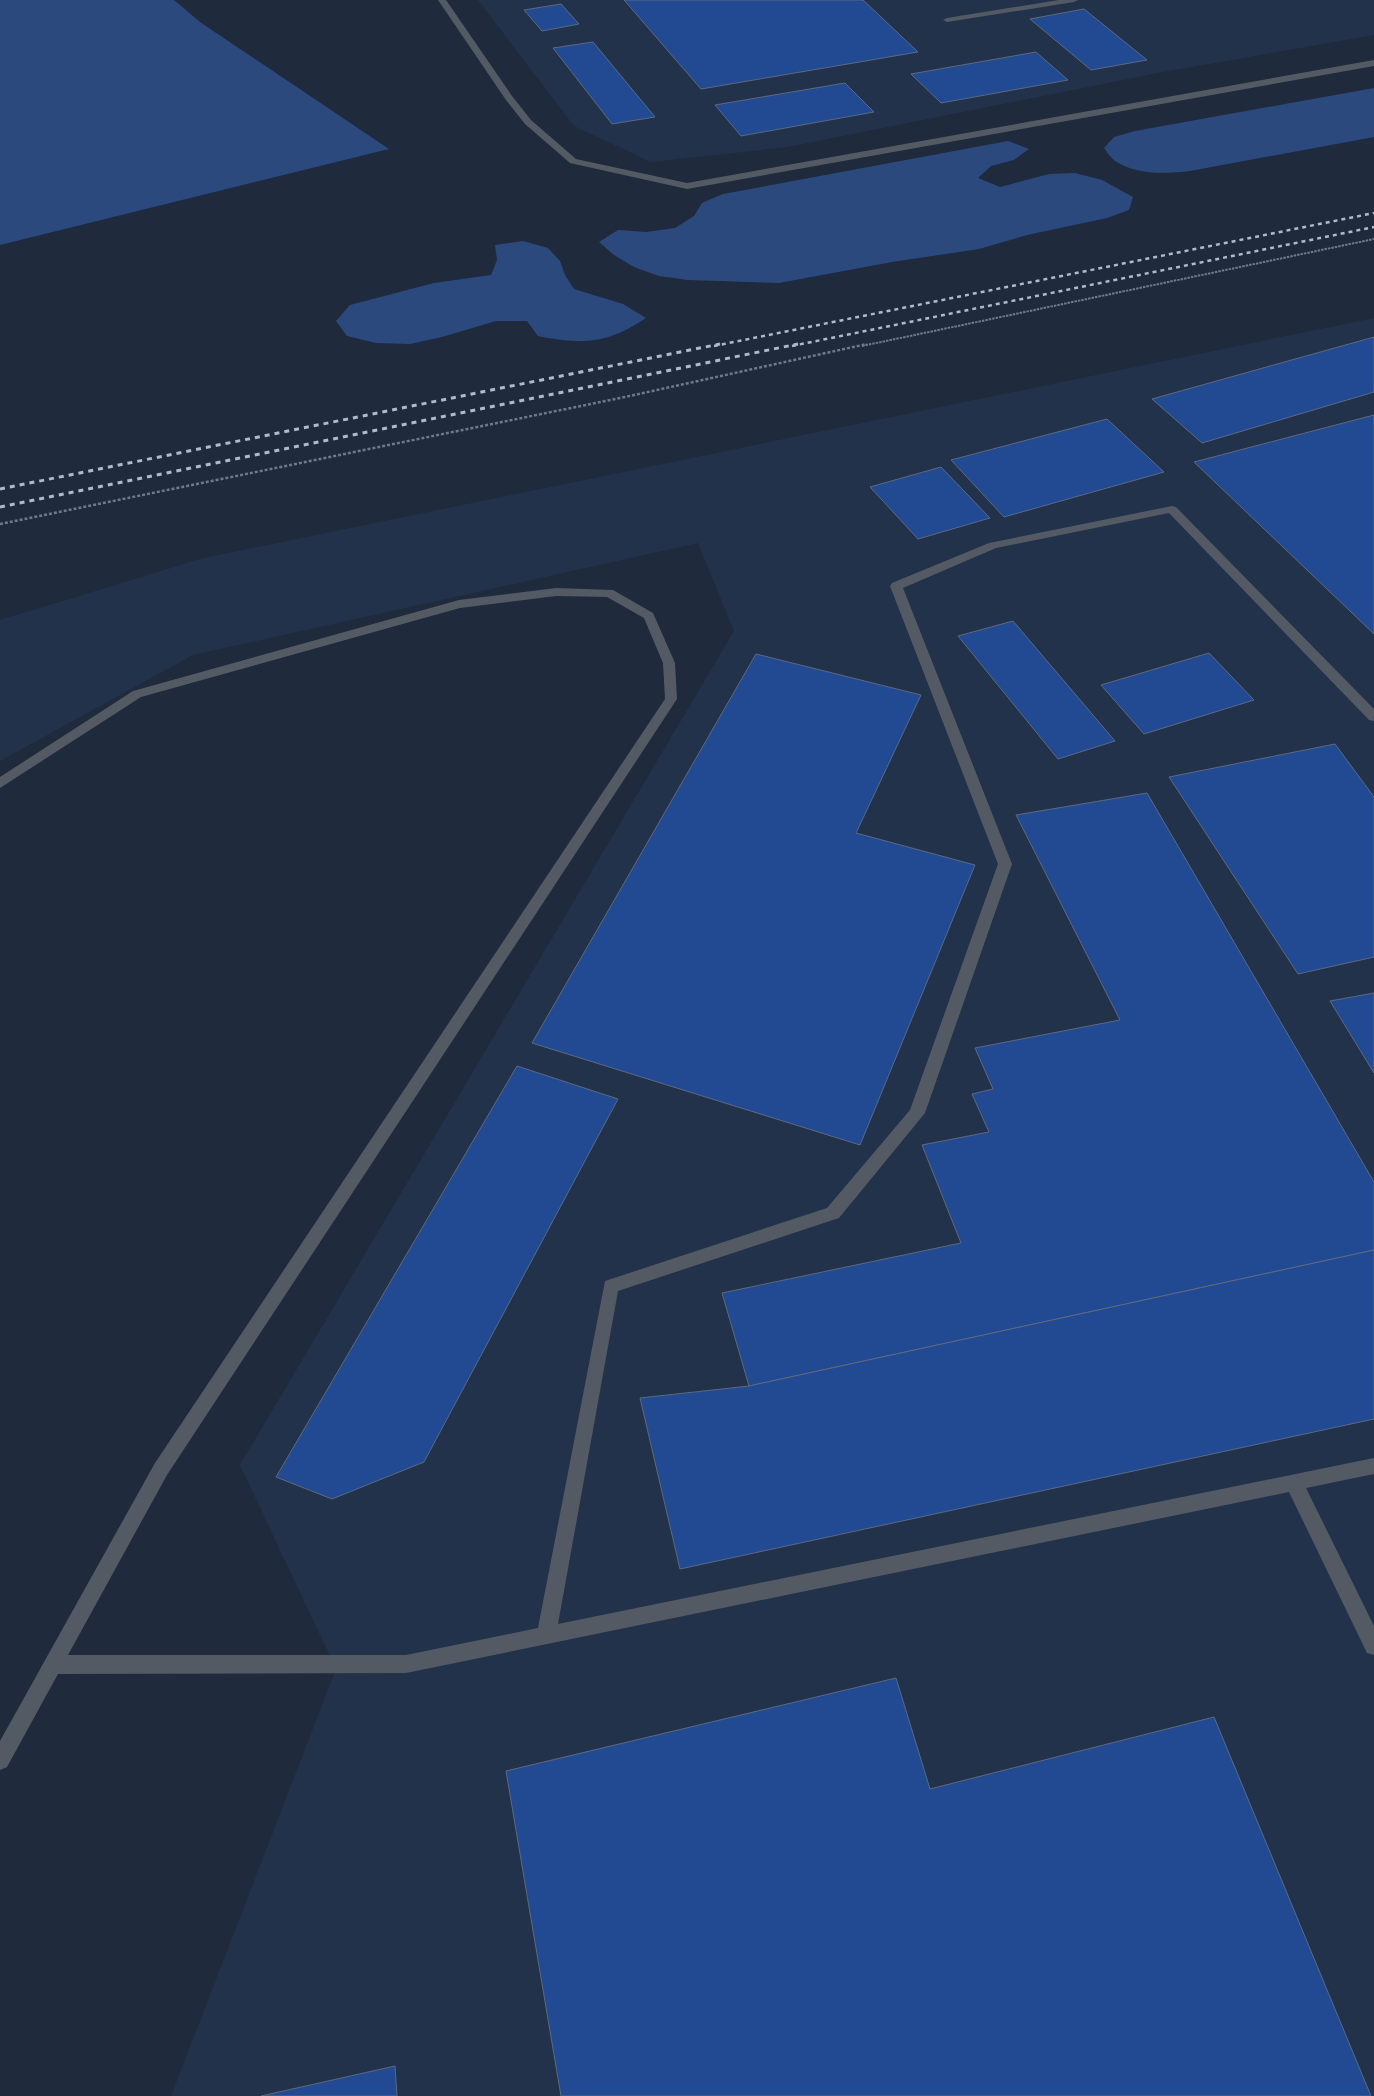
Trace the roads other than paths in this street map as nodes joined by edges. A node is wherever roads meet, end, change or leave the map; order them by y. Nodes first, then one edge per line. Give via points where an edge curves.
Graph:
1 (442, 0) edge
2 (1074, 0) edge
3 (947, 20) dead end
4 (1374, 62) edge
5 (1374, 717) edge
6 (0, 783) edge
7 (1374, 1466) edge
8 (1294, 1483) junction
9 (546, 1634) junction
10 (1374, 1646) edge
11 (53, 1665) junction
12 (0, 1760) edge

1 - 4 street via 528,122 573,161 687,186
2 - 3 street
5 - 9 street via 1172,509 993,545 896,586 1005,864 917,1113 833,1213 612,1286
6 - 11 street via 137,694 458,604 556,592 609,593 649,616 669,663 671,699 161,1469
7 - 8 street
8 - 9 street
8 - 10 street
9 - 11 street via 406,1664
11 - 12 street

